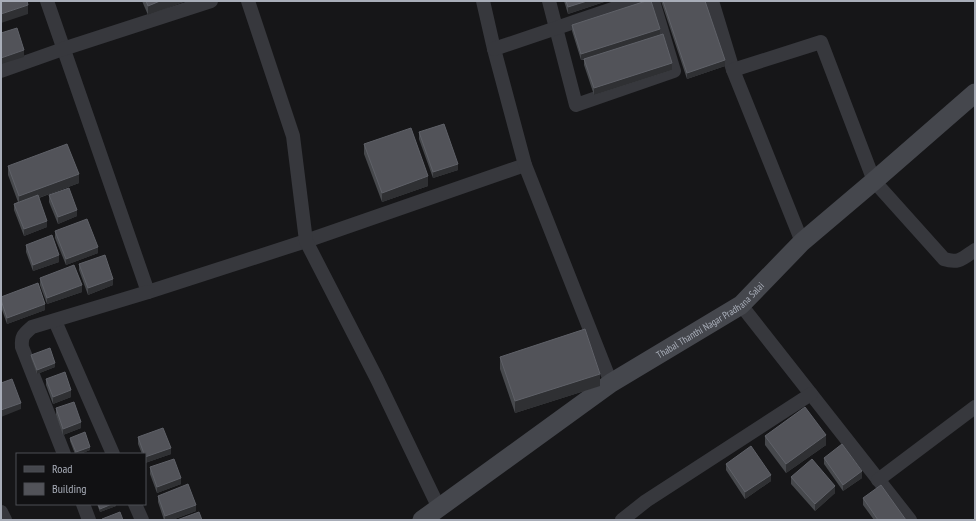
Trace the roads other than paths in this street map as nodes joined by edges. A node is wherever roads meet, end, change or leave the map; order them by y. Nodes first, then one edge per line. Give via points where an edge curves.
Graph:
1 (47, 1) edge
2 (211, 1) edge
3 (248, 1) edge
4 (483, 1) edge
5 (549, 1) edge
6 (636, 1) edge
7 (653, 1) edge
8 (712, 1) edge
9 (555, 29) junction
10 (63, 49) junction
11 (494, 49) junction
12 (733, 70) junction
13 (1, 71) edge
14 (975, 93) edge
15 (525, 165) junction
16 (874, 181) junction
17 (306, 241) junction
18 (802, 242) junction
19 (975, 250) edge
20 (148, 292) junction
21 (741, 305) junction
22 (55, 320) junction
23 (610, 383) junction
24 (812, 394) junction
25 (975, 407) edge
26 (64, 453) edge
27 (113, 453) edge
28 (878, 480) junction
29 (83, 505) edge
30 (135, 505) edge
31 (439, 508) junction
32 (1, 512) edge
33 (5, 520) edge
34 (89, 520) edge
35 (142, 520) edge
36 (422, 520) edge
37 (622, 520) edge
38 (910, 520) edge

1 - 10 street
2 - 10 street
3 - 17 street via 293,136
4 - 11 street
5 - 9 street
6 - 9 street
7 - 9 street via 674,71 576,105
8 - 12 street
9 - 11 street
10 - 13 street
10 - 20 street
11 - 15 street
12 - 16 street via 821,42
12 - 18 street
14 - 16 main road, Thabal Thanthi Nagar Pradhana Salai
15 - 17 street
15 - 23 street
16 - 18 main road, Thabal Thanthi Nagar Pradhana Salai
16 - 19 street via 944,259 958,261
17 - 20 street
17 - 31 street
18 - 21 main road, Thabal Thanthi Nagar Pradhana Salai
20 - 22 street
21 - 23 main road, Thabal Thanthi Nagar Pradhana Salai
21 - 24 street
22 - 26 street via 32,327 21,340
22 - 27 street
23 - 31 main road, Thabal Thanthi Nagar Pradhana Salai
24 - 28 street
24 - 37 street via 646,501
25 - 28 street
28 - 38 street
29 - 34 street
30 - 35 street
31 - 36 main road, Thabal Thanthi Nagar Pradhana Salai
32 - 33 street

